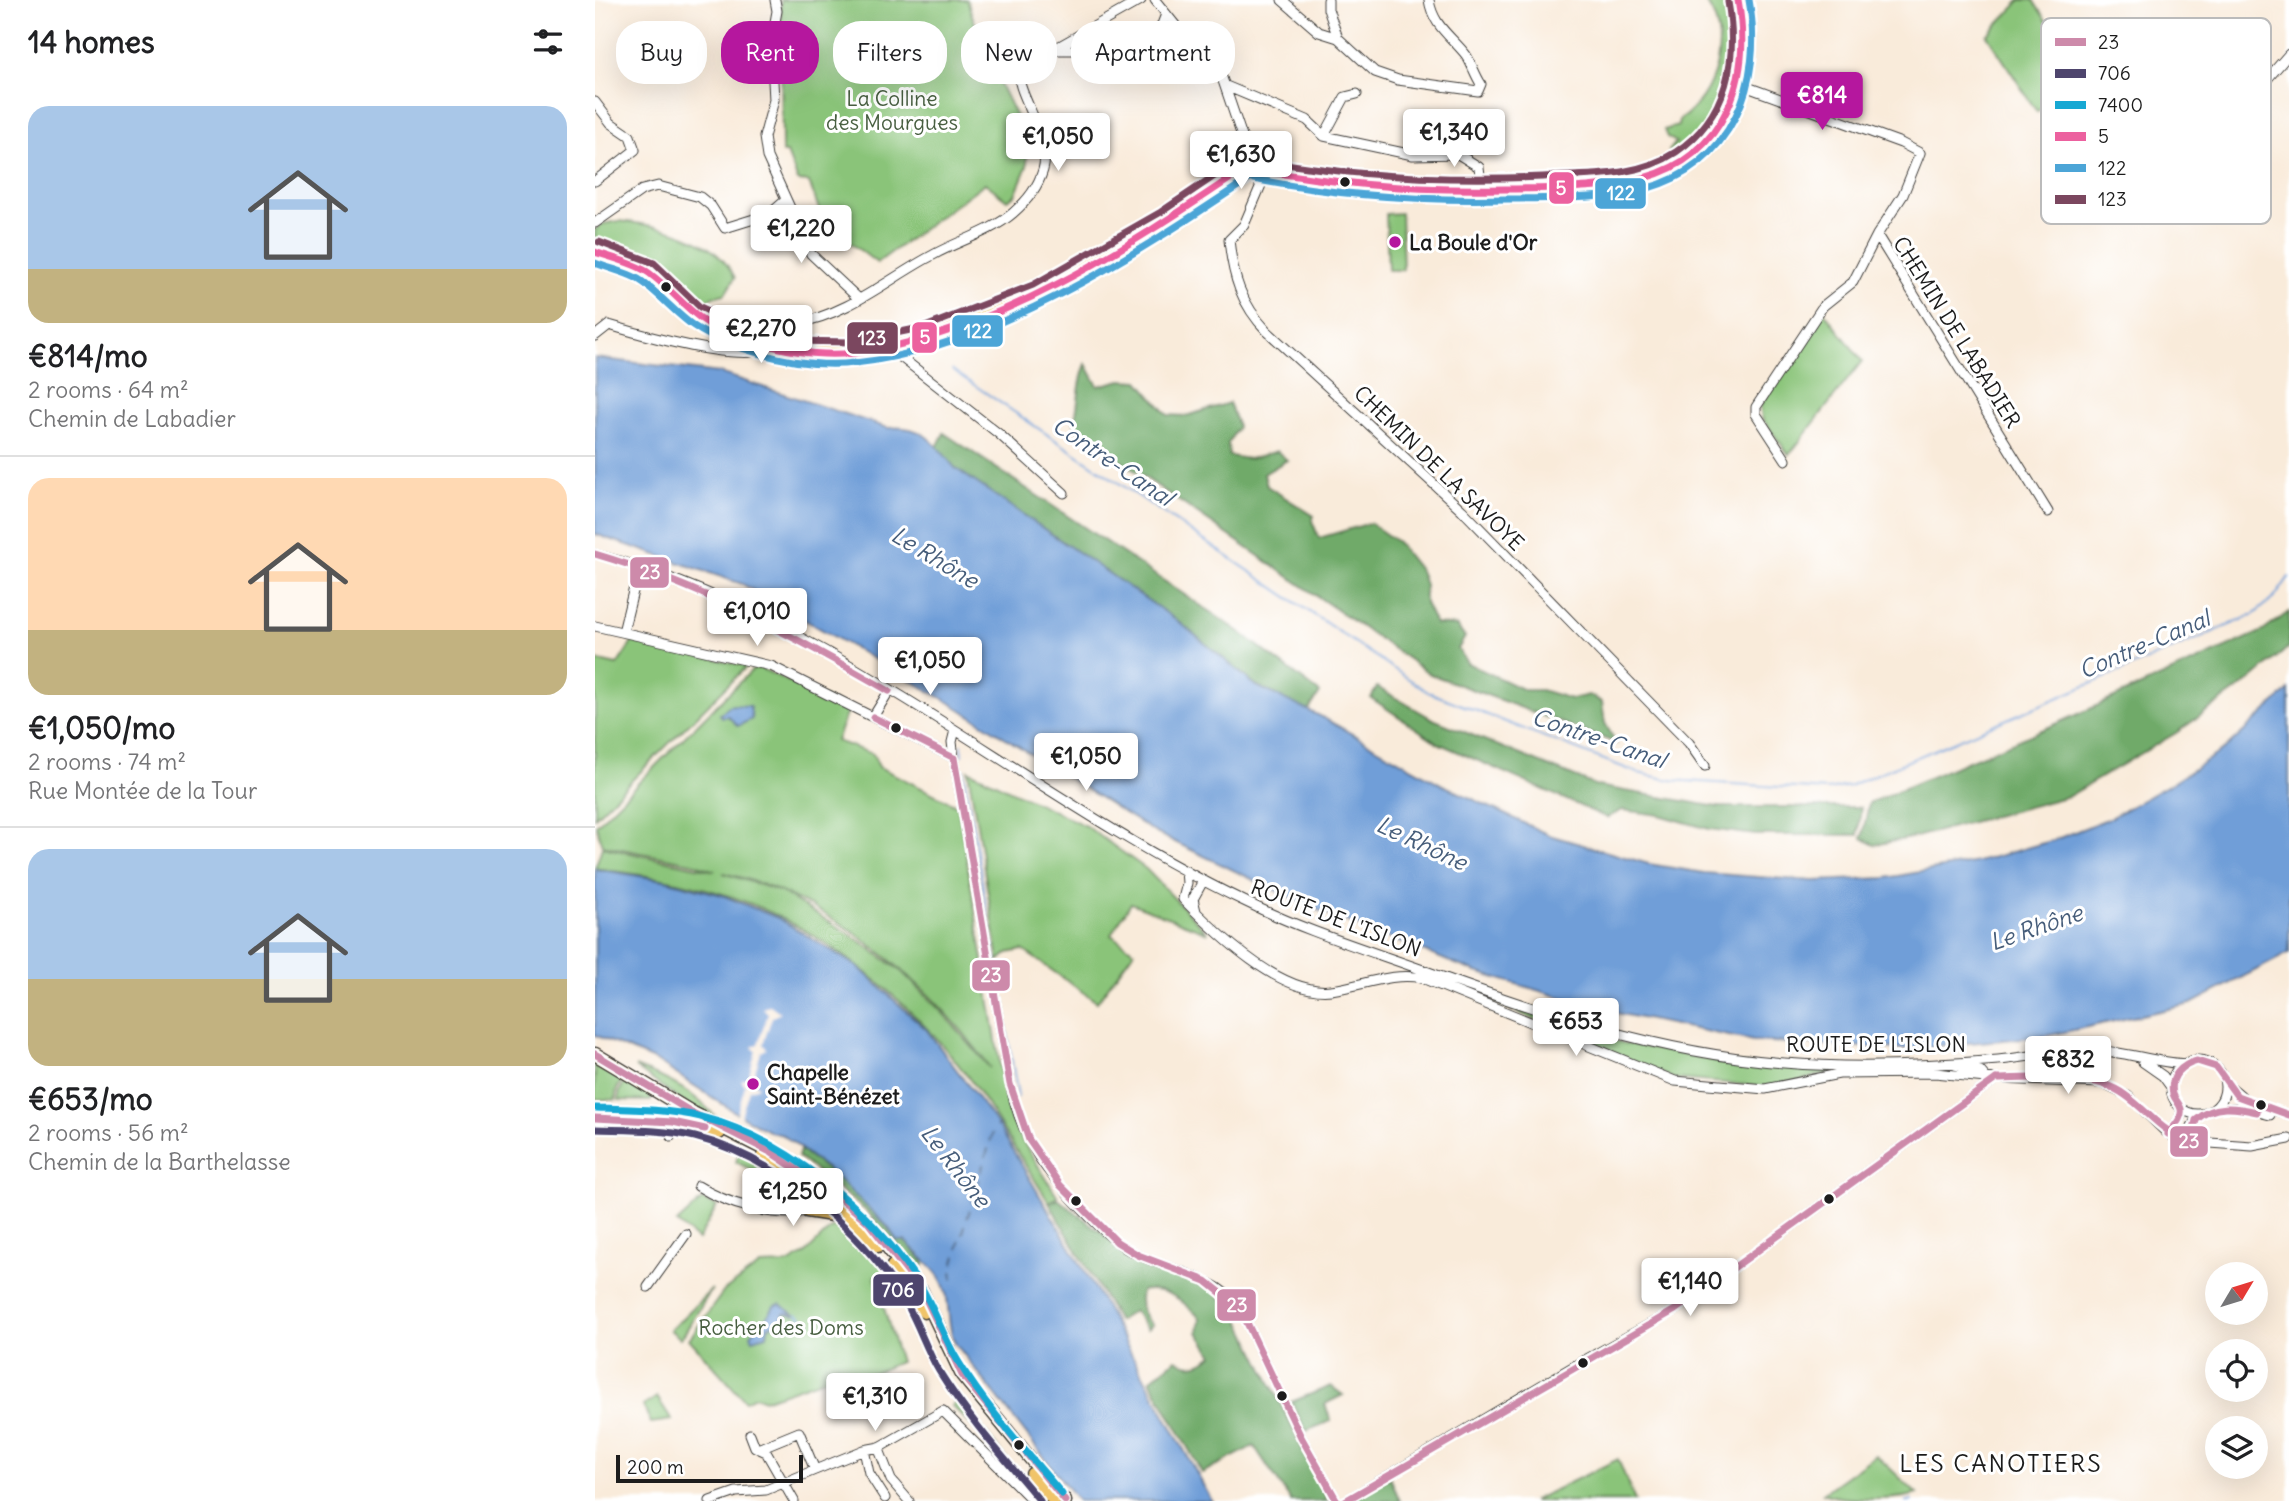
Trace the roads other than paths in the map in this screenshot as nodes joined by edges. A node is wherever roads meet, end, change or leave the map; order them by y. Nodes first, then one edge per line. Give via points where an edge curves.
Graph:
1 (775, 0) edge
2 (1141, 0) edge
3 (1282, 0) edge
4 (1328, 0) edge
5 (1429, 0) edge
6 (1738, 0) edge
7 (1159, 2) edge
8 (1166, 14) junction
9 (1163, 21) edge
10 (1173, 21) edge
11 (1338, 38) junction
12 (1057, 47) edge
13 (2289, 54) edge
14 (2271, 75) edge
15 (1020, 84) edge
16 (1739, 84) junction
17 (1226, 86) joint
18 (1357, 94) dead end
19 (595, 102) edge
20 (1324, 136) junction
21 (1465, 148) dead end
22 (1430, 155) junction
23 (1248, 168) junction
24 (595, 181) edge
25 (1482, 191) junction
26 (786, 200) junction
27 (595, 223) edge
28 (1877, 235) junction
29 (595, 252) edge
30 (859, 299) junction
31 (728, 318) junction
32 (703, 322) junction
33 (719, 329) junction
34 (595, 336) edge
35 (741, 344) junction
36 (899, 345) junction
37 (882, 349) junction
38 (902, 358) junction
39 (1786, 460) dead end
40 (1065, 493) dead end
41 (2048, 512) dead end
42 (595, 554) edge
43 (639, 567) junction
44 (595, 626) edge
45 (628, 633) junction
46 (889, 691) junction
47 (868, 715) junction
48 (955, 730) junction
49 (954, 758) junction
50 (1705, 766) dead end
51 (1186, 871) junction
52 (1203, 881) junction
53 (1198, 914) junction
54 (595, 1054) edge
55 (2138, 1059) junction
56 (1947, 1063) junction
57 (2185, 1064) junction
58 (1991, 1079) junction
59 (2225, 1082) junction
60 (645, 1083) junction
61 (2171, 1088) junction
62 (663, 1101) junction
63 (2216, 1107) junction
64 (2181, 1108) junction
65 (2199, 1114) junction
66 (2289, 1115) edge
67 (595, 1118) edge
68 (657, 1121) junction
69 (673, 1122) junction
70 (2168, 1134) junction
71 (671, 1136) dead end
72 (738, 1137) junction
73 (2289, 1139) edge
74 (2191, 1142) junction
75 (761, 1153) junction
76 (815, 1181) junction
77 (701, 1191) dead end
78 (818, 1194) junction
79 (841, 1199) junction
80 (804, 1208) junction
81 (851, 1219) junction
82 (686, 1234) dead end
83 (648, 1287) dead end
84 (750, 1434) dead end
85 (764, 1447) junction
86 (878, 1447) junction
87 (864, 1450) junction
88 (815, 1470) junction
89 (785, 1482) junction
90 (1050, 1495) edge
91 (885, 1497) dead end
92 (713, 1501) edge
93 (794, 1501) edge
94 (909, 1501) edge
95 (1033, 1501) edge
96 (1065, 1501) edge
97 (1337, 1501) edge
98 (1345, 1501) edge

1 - 26 street via 771,44 774,100 764,137
2 - 12 street
3 - 11 street via 1319,32
4 - 11 street
5 - 11 street via 1434,18 1467,57 1482,87 1478,91 1384,77 1361,63
6 - 16 main road via 1745,40
7 - 8 street, CHEMIN DE LA SAVOYE
8 - 9 street
8 - 10 street, CHEMIN DE LA SAVOYE
13 - 14 street
15 - 30 street via 1038,121 1044,167 1029,196 1012,214
16 - 25 main road via 1711,136 1686,158 1654,175 1607,184
16 - 28 street, CHEMIN DE LABADIER via 1920,153 1903,195
17 - 20 street via 1307,120
17 - 23 street, CHEMIN DE LA SAVOYE
18 - 20 street via 1345,97
19 - 24 street via 611,123 631,136 635,150
20 - 22 street via 1385,151
21 - 22 street via 1439,149
22 - 25 street via 1458,154 1479,167
23 - 25 main road via 1412,189
23 - 36 main road via 1038,295
23 - 50 street, CHEMIN DE LA SAVOYE via 1261,185 1244,225 1229,240 1240,295 1254,317 1462,510 1689,743
26 - 27 street via 770,214 725,228 700,197 658,186 642,190
26 - 30 street via 811,254
28 - 39 street via 1853,282 1823,306 1756,407
28 - 41 street, CHEMIN DE LABADIER
29 - 32 main road via 648,272
30 - 31 street via 801,322
31 - 32 street via 709,317
31 - 33 street
32 - 33 main road
33 - 35 main road
34 - 35 street via 609,325 694,347
35 - 37 main road via 839,354
36 - 37 main road
36 - 38 street
37 - 38 street
38 - 40 street
42 - 43 street, ROUTE DE L'ISLON
43 - 45 street
43 - 46 street, ROUTE DE L'ISLON via 762,619
44 - 45 street
45 - 47 street via 771,666
46 - 47 street
46 - 48 street, ROUTE DE L'ISLON
47 - 49 street
48 - 49 street
48 - 51 street, ROUTE DE L'ISLON
49 - 97 street via 1010,1084 1024,1131 1042,1166 1092,1220 1131,1251 1227,1292 1240,1308
51 - 52 street, ROUTE DE L'ISLON
51 - 53 street via 1183,899
52 - 53 street via 1193,900
52 - 56 street, ROUTE DE L'ISLON via 1324,935 1621,1037 1683,1051 1788,1064
53 - 58 street via 1254,960 1304,989 1328,990 1395,977 1422,978 1675,1081 1765,1089 1839,1074 1935,1073
54 - 60 main road
55 - 56 street, ROUTE DE L'ISLON via 2092,1050
55 - 57 street, ROUTE DE L'ISLON
55 - 61 street, ROUTE DE L'ISLON via 2163,1076
56 - 58 street via 1980,1071
57 - 59 street via 2209,1063
57 - 61 street via 2175,1074
58 - 70 street via 2101,1083 2141,1106
58 - 98 street via 1675,1310
59 - 63 street
59 - 66 street via 2234,1094
60 - 62 main road
60 - 72 main road
61 - 64 street
62 - 68 main road via 667,1112
62 - 69 main road via 671,1109
63 - 65 street
63 - 66 street
64 - 65 street
64 - 70 street via 2180,1118
65 - 74 street
67 - 68 main road
68 - 69 main road
69 - 71 street
69 - 72 main road
70 - 74 street
72 - 75 main road
72 - 76 main road
73 - 74 street via 2252,1146
75 - 78 main road
75 - 80 main road via 798,1187
76 - 78 main road
76 - 79 main road
77 - 80 street via 748,1208
78 - 79 main road
78 - 80 main road
78 - 81 main road
79 - 90 main road via 867,1221 916,1282 962,1376
80 - 81 main road
81 - 90 main road via 905,1281 947,1364
82 - 83 street
84 - 85 street via 755,1447
85 - 88 street via 799,1432
85 - 89 street
86 - 87 street
86 - 94 street via 891,1480
86 - 95 street via 943,1410
87 - 88 street
87 - 91 street via 869,1473
88 - 89 street
89 - 92 street
89 - 93 street
90 - 96 main road

